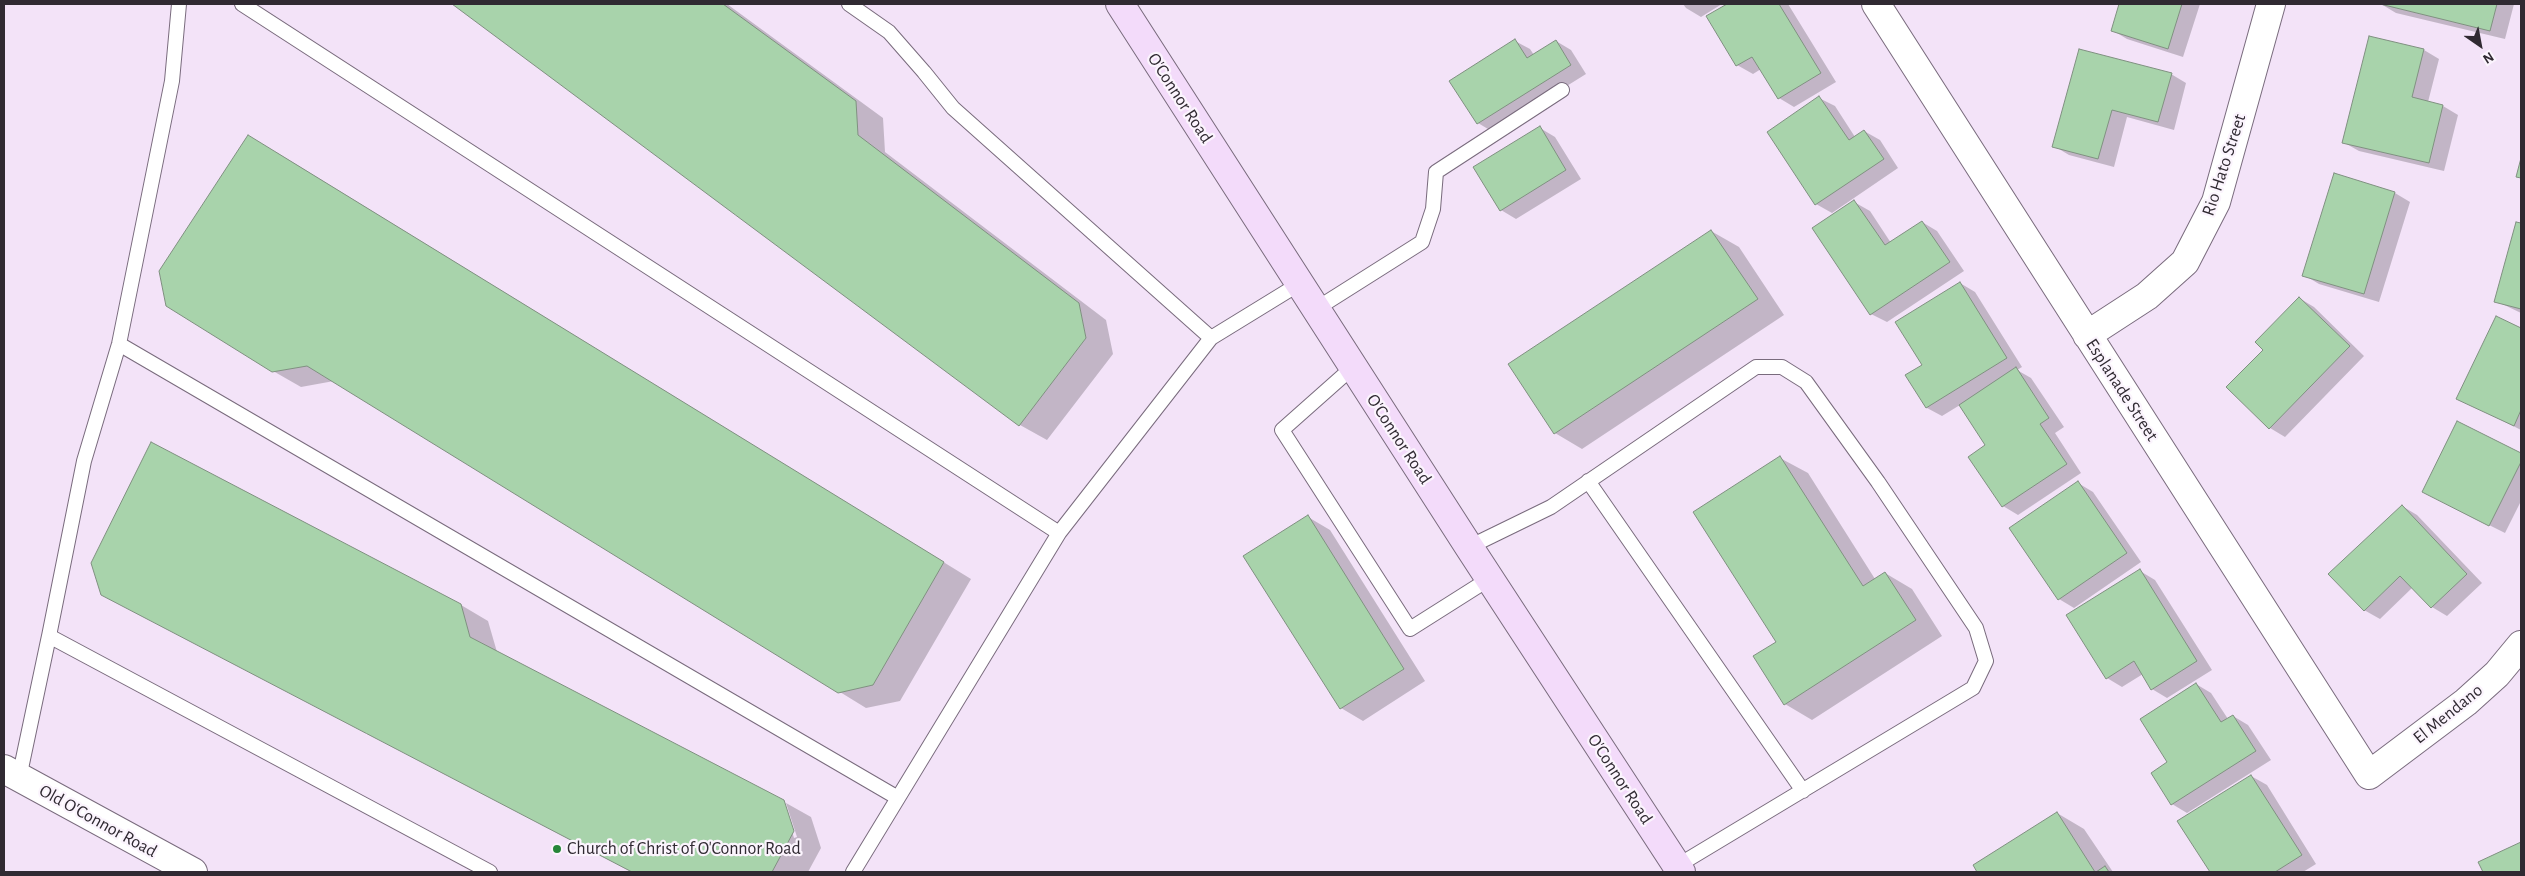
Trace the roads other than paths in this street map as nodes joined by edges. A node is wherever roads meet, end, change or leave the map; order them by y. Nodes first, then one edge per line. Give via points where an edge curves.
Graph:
1 (179, 4) edge
2 (242, 4) edge
3 (849, 4) edge
4 (1120, 4) edge
5 (1876, 4) edge
6 (2271, 4) edge
7 (1562, 90) dead end
8 (1299, 284) junction
9 (1316, 309) junction
10 (2087, 335) junction
11 (1211, 338) junction
12 (119, 344) junction
13 (1353, 367) junction
14 (1588, 481) junction
15 (1059, 534) junction
16 (1469, 547) junction
17 (1489, 579) junction
18 (49, 636) junction
19 (2521, 645) edge
20 (12, 773) edge
21 (2369, 775) joint
22 (1802, 791) junction
23 (898, 798) junction
24 (1679, 869) edge
25 (193, 872) edge
26 (490, 872) edge
27 (853, 872) edge

1 - 12 lane via 172,81
2 - 15 lane
3 - 11 lane via 889,32 953,108
4 - 8 main road, O'Connor Road
5 - 10 street, Esplanade Street
6 - 10 street, Rio Hato Street via 2216,202 2185,262 2147,296
7 - 9 lane via 1436,172 1433,210 1422,242
8 - 9 main road, O'Connor Road
8 - 11 lane
9 - 13 main road, O'Connor Road
10 - 21 street, Esplanade Street
11 - 15 lane
12 - 18 lane via 84,461
12 - 23 lane
13 - 16 main road, O'Connor Road
13 - 17 lane via 1282,430 1410,629
14 - 16 lane via 1551,507
14 - 22 lane
14 - 22 lane via 1756,367 1782,367 1806,382 1878,482 1976,628 1986,661 1973,688
15 - 23 lane
16 - 17 main road, O'Connor Road
17 - 24 main road, O'Connor Road
18 - 20 lane
18 - 26 lane
19 - 21 street, El Mendano via 2466,702
20 - 25 street, Old O'Connor Road
22 - 24 lane
23 - 27 lane

